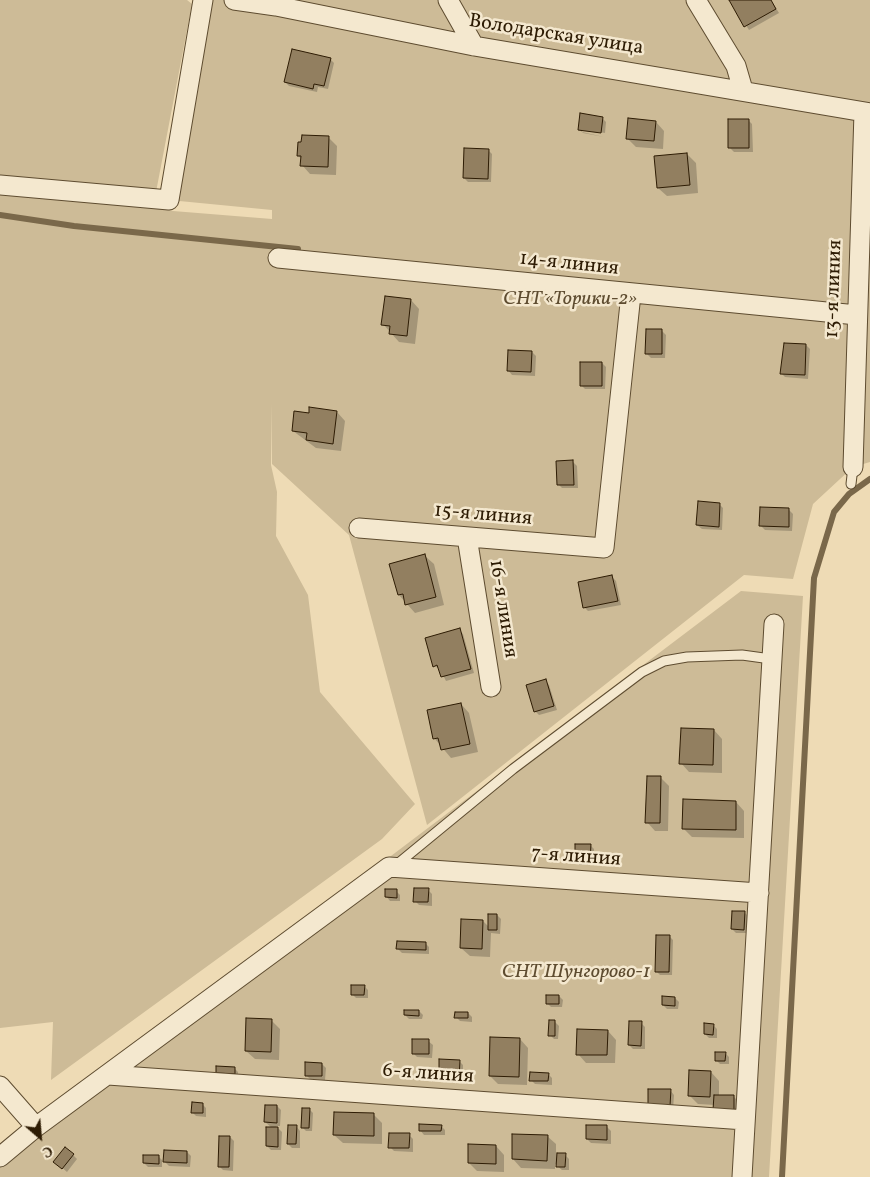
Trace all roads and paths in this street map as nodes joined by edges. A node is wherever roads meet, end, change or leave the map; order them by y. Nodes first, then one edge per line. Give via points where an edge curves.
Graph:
1 (203, 0) edge
2 (234, 0) edge
3 (448, 0) edge
4 (696, 0) edge
5 (474, 46) junction
6 (743, 90) junction
7 (867, 112) edge
8 (0, 185) edge
9 (278, 258) dead end
10 (864, 278) edge
11 (631, 294) junction
12 (857, 315) junction
13 (852, 476) dead end
14 (359, 528) dead end
15 (467, 537) junction
16 (774, 624) dead end
17 (771, 659) junction
18 (491, 687) dead end
19 (391, 867) junction
20 (759, 893) junction
21 (108, 1075) junction
22 (0, 1086) edge
23 (745, 1120) junction
24 (36, 1128) junction
25 (0, 1157) edge
26 (742, 1177) edge

1 - 8 street via 169,200
2 - 5 street, Володарская улица
3 - 5 street
4 - 6 street via 736,66
5 - 6 street, Володарская улица
6 - 7 street, Володарская улица
7 - 10 street, 13-я линия
9 - 11 street, 14-я линия
10 - 12 street, 13-я линия
11 - 12 street, 14-я линия
11 - 15 street, 15-я линия via 604,548
12 - 13 street, 13-я линия
14 - 15 street, 15-я линия
15 - 18 street, 16-я линия
16 - 17 street
17 - 19 lane via 742,655 687,657 664,661 642,672 513,769
17 - 20 street
19 - 20 street, 7-я линия
19 - 21 street
20 - 23 street
21 - 23 street, 6-я линия
21 - 24 street
22 - 24 street
23 - 26 street
24 - 25 street

